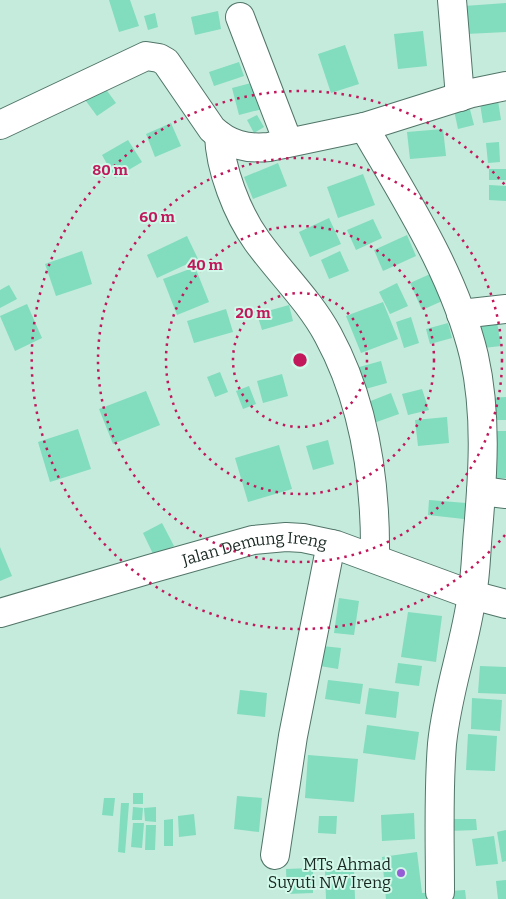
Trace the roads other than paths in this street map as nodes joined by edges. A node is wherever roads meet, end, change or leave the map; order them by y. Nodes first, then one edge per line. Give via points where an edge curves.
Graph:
1 (452, 0) edge
2 (240, 17) dead end
3 (506, 86) edge
4 (460, 97) junction
5 (0, 125) edge
6 (364, 126) junction
7 (218, 135) junction
8 (288, 142) junction
9 (506, 308) edge
10 (461, 314) junction
11 (494, 492) edge
12 (331, 544) junction
13 (375, 558) junction
14 (472, 595) junction
15 (506, 604) edge
16 (0, 613) edge
17 (275, 855) dead end
18 (440, 892) dead end

1 - 4 street
2 - 8 street
3 - 4 street
4 - 6 street
5 - 7 street via 151,56 166,62
6 - 8 street
6 - 10 street via 438,258
7 - 8 street via 239,146 254,148
7 - 13 street via 220,158 239,209 256,240 327,334 348,380 368,453
9 - 10 street
10 - 11 street via 474,357 483,440
11 - 14 street
12 - 13 street, Jalan Demung Ireng
12 - 16 street, Jalan Demung Ireng via 286,537 253,540
12 - 17 street via 293,736
13 - 14 street, Jalan Demung Ireng
14 - 15 street, Jalan Demung Ireng
14 - 18 street via 442,743

